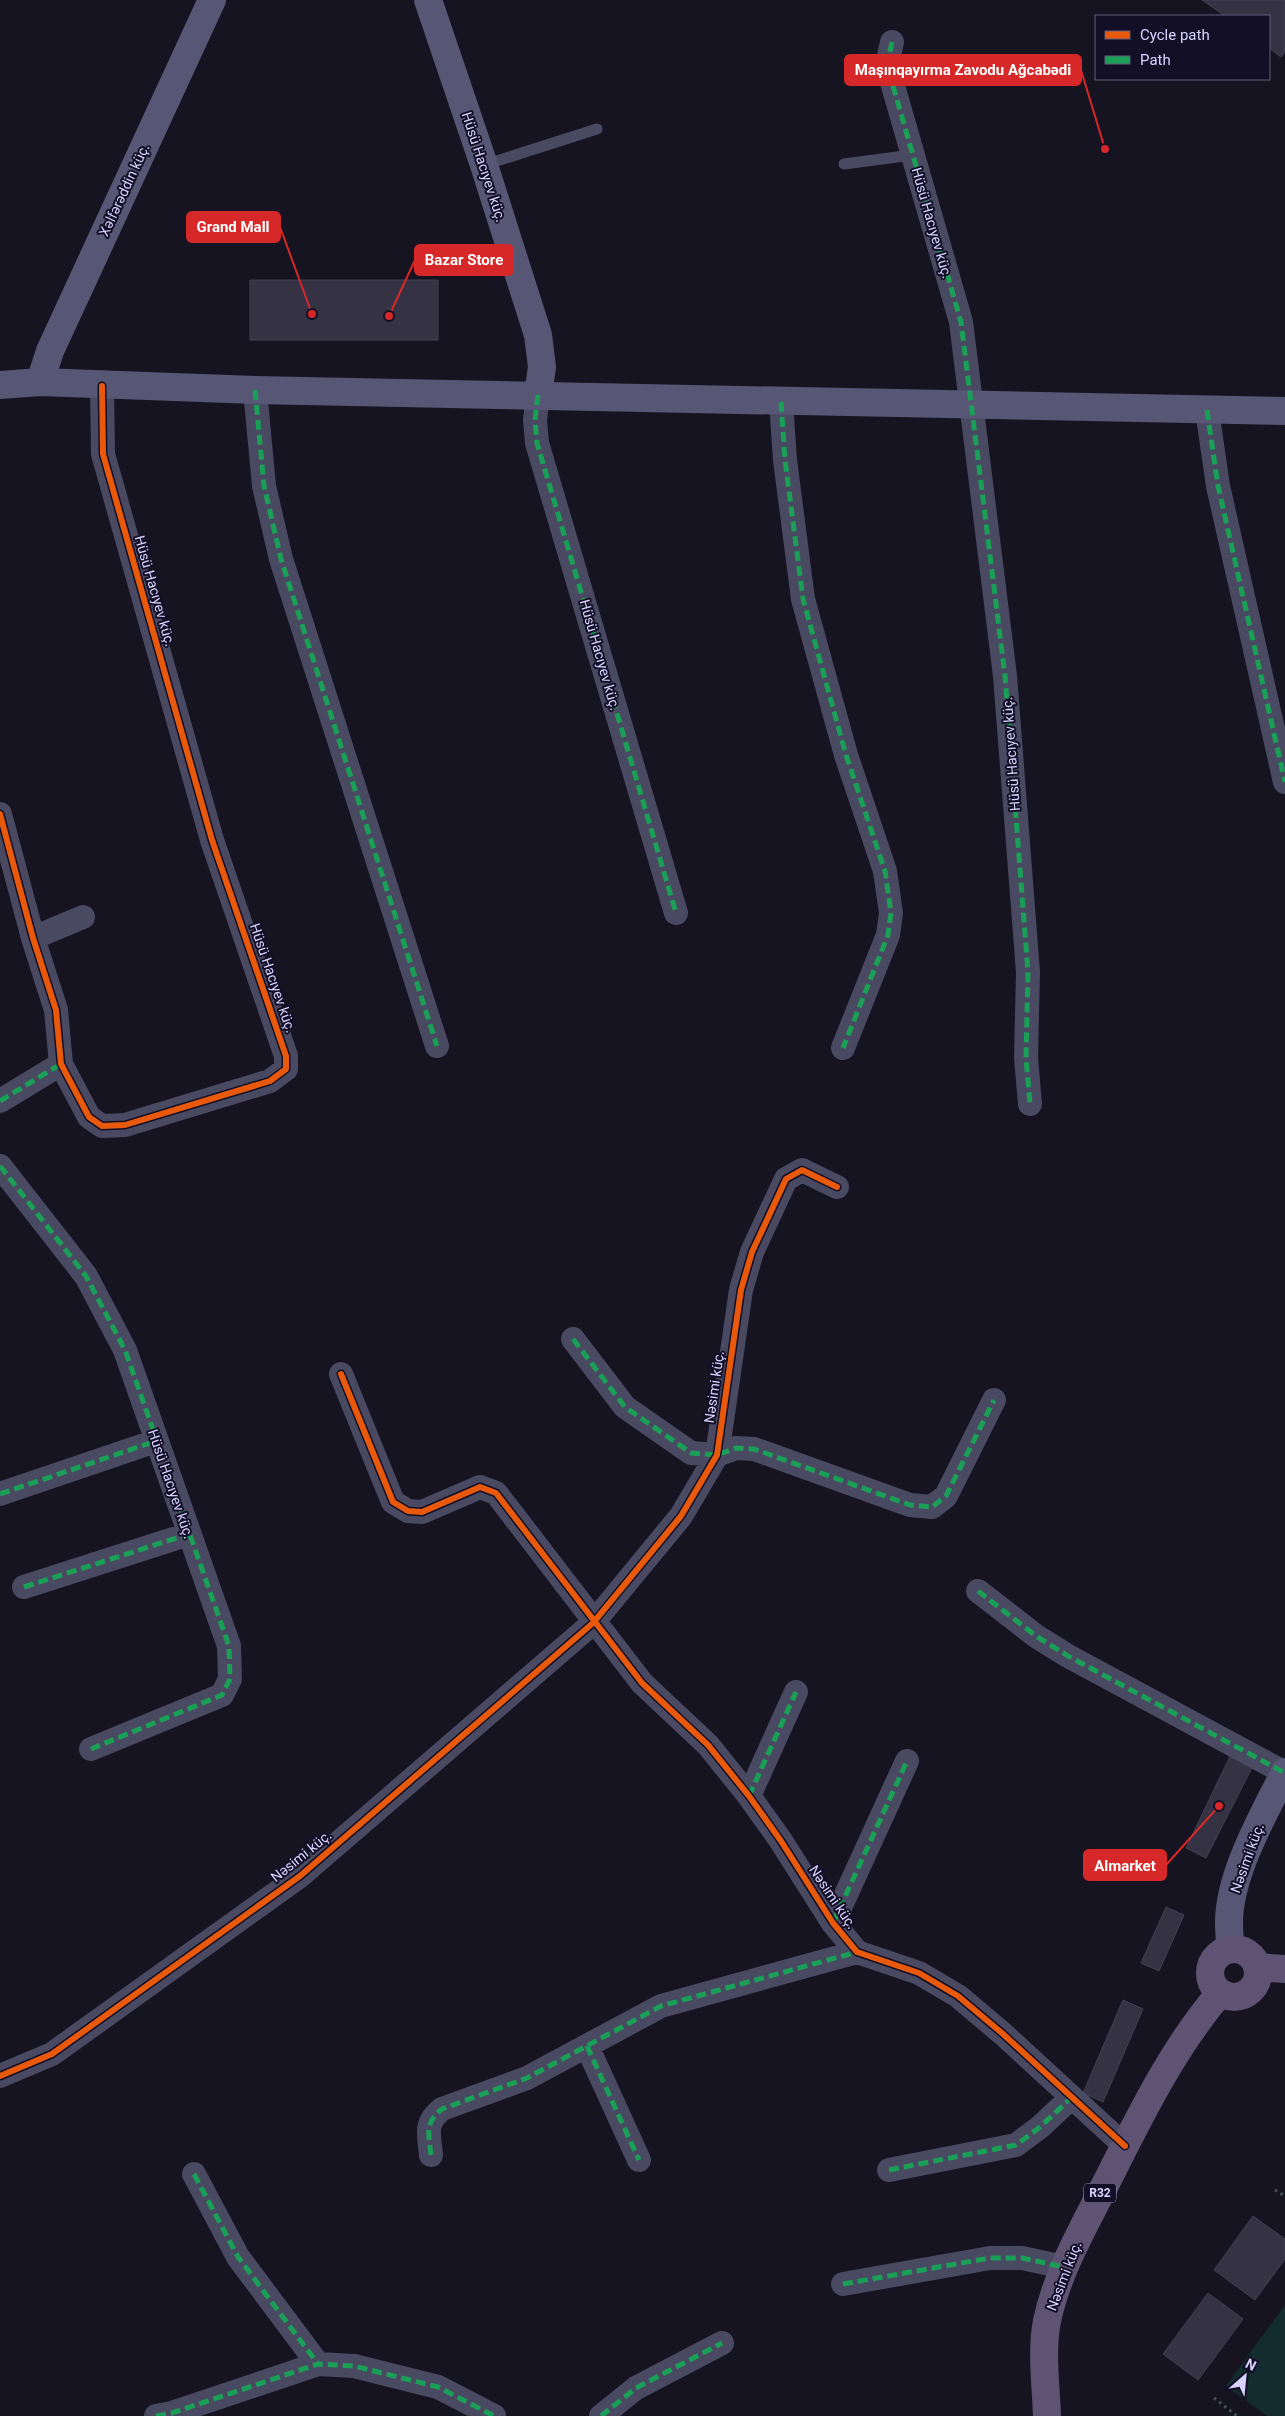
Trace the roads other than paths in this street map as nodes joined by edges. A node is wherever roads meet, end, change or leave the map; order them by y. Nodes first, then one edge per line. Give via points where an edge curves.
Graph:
1 (212, 0) edge
2 (428, 0) edge
3 (892, 42) dead end
4 (596, 128) dead end
5 (912, 155) junction
6 (484, 164) junction
7 (844, 164) dead end
8 (40, 382) junction
9 (0, 385) edge
10 (102, 386) junction
11 (254, 390) junction
12 (538, 395) junction
13 (781, 402) junction
14 (971, 406) junction
15 (1207, 410) junction
16 (1285, 412) edge
17 (1285, 782) edge
18 (0, 814) edge
19 (676, 913) dead end
20 (83, 917) dead end
21 (33, 938) junction
22 (437, 1046) dead end
23 (843, 1048) dead end
24 (61, 1064) junction
25 (0, 1100) edge
26 (1030, 1104) dead end
27 (0, 1166) edge
28 (837, 1187) dead end
29 (573, 1339) dead end
30 (341, 1374) dead end
31 (994, 1400) dead end
32 (156, 1441) junction
33 (718, 1455) junction
34 (0, 1494) edge
35 (189, 1534) junction
36 (24, 1587) dead end
37 (978, 1591) dead end
38 (594, 1622) junction
39 (796, 1692) dead end
40 (90, 1749) dead end
41 (907, 1761) dead end
42 (1285, 1772) edge
43 (749, 1796) junction
44 (833, 1923) junction
45 (1230, 1948) junction
46 (858, 1952) junction
47 (1257, 1966) junction
48 (1285, 1969) edge
49 (1220, 1992) junction
50 (588, 2046) junction
51 (0, 2076) edge
52 (1072, 2098) junction
53 (1124, 2146) junction
54 (431, 2155) dead end
55 (639, 2160) dead end
56 (890, 2170) dead end
57 (194, 2174) dead end
58 (1064, 2267) junction
59 (843, 2284) dead end
60 (722, 2344) dead end
61 (318, 2364) junction
62 (167, 2415) edge
63 (494, 2416) edge
64 (601, 2416) edge
65 (1047, 2416) edge

1 - 8 main road, Xəlfərəddin küç. via 50,351
2 - 6 main road, Hüsü Hacıyev küç.
3 - 5 street, Hüsü Hacıyev küç. via 887,65
4 - 6 lane
5 - 7 lane
5 - 14 street, Hüsü Hacıyev küç. via 961,322
6 - 12 main road, Hüsü Hacıyev küç. via 538,335 542,367
8 - 9 main road
8 - 10 main road
10 - 11 main road
10 - 24 street, Hüsü Hacıyev küç. via 103,454 212,840 286,1056 286,1069 270,1081 125,1125 102,1126 89,1117
11 - 12 main road
11 - 22 street via 264,486 282,560
12 - 13 main road
12 - 19 street, Hüsü Hacıyev küç. via 537,443
13 - 14 main road
13 - 23 street via 803,599 846,755 885,871 891,913 888,935
14 - 15 main road
14 - 26 street, Hüsü Hacıyev küç. via 1006,676 1028,972 1026,1058
15 - 16 main road
15 - 17 street via 1218,486
18 - 21 street, Hüsü Hacıyev küç.
20 - 21 street
21 - 24 street, Hüsü Hacıyev küç. via 56,1010
24 - 25 street
27 - 32 street, Hüsü Hacıyev küç. via 86,1276 125,1350
28 - 33 street, Nəsimi küç. via 802,1170 786,1179 752,1252 741,1290
29 - 33 street via 624,1408 691,1453
30 - 38 street, Nəsimi küç. via 393,1502 408,1511 422,1512 480,1487 496,1493
31 - 33 street via 946,1496 932,1507 910,1505 754,1449 736,1448
32 - 34 street
32 - 35 street, Hüsü Hacıyev küç.
33 - 38 street, Nəsimi küç. via 681,1516
35 - 36 street
35 - 40 street, Hüsü Hacıyev küç. via 229,1646 230,1679 222,1694
37 - 42 street via 1036,1636 1068,1656
38 - 43 street, Nəsimi küç. via 642,1684 708,1745
38 - 51 street, Nəsimi küç. via 300,1876 52,2054
39 - 43 street
41 - 44 street
42 - 45 main road, Nəsimi küç. via 1256,1828 1234,1888 1229,1920
43 - 44 street, Nəsimi küç.
44 - 46 street, Nəsimi küç.
45 - 47 main road via 1252,1956
45 - 49 main road via 1212,1962 1209,1973 1212,1984
46 - 50 street via 661,2006
46 - 52 street via 919,1973 958,1996
47 - 48 main road
47 - 49 main road via 1257,1978 1243,1995 1231,1997
49 - 53 main road, Nəsimi küç. / R32 via 1177,2051
50 - 54 street via 528,2078 442,2109 432,2117 428,2126
50 - 55 street
52 - 53 street
52 - 56 street via 1016,2144
53 - 58 main road, Nəsimi küç. / R32
57 - 61 street via 238,2257
58 - 59 street via 1022,2258 990,2258
58 - 65 main road, Nəsimi küç. / R32 via 1046,2323
60 - 64 street via 636,2388
61 - 62 street
61 - 63 street via 354,2366 438,2387

